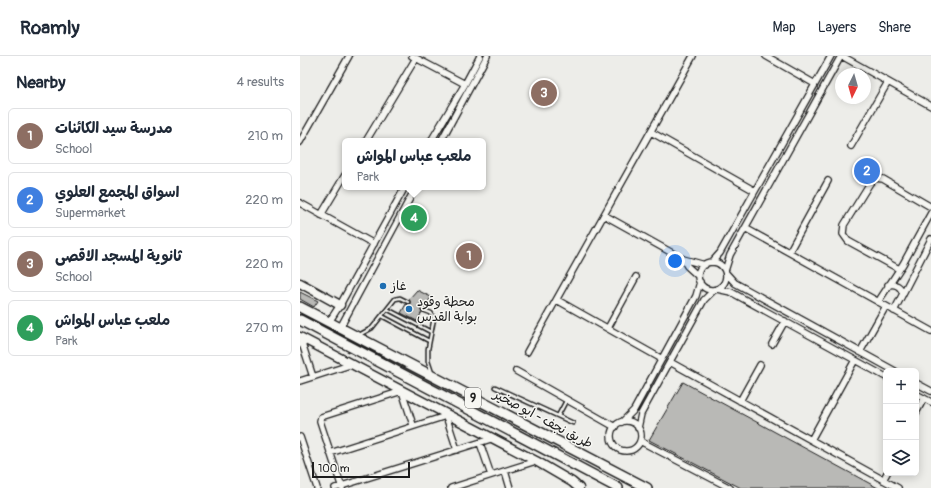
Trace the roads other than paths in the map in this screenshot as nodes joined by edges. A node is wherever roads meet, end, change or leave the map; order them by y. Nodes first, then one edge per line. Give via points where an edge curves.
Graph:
1 (349, 56) edge
2 (480, 56) edge
3 (488, 56) edge
4 (693, 56) edge
5 (766, 56) edge
6 (831, 56) edge
7 (842, 56) edge
8 (414, 57) edge
9 (888, 82) junction
10 (465, 84) junction
11 (815, 84) junction
12 (931, 106) edge
13 (651, 132) junction
14 (368, 138) edge
15 (433, 138) edge
16 (443, 138) edge
17 (300, 142) edge
18 (851, 146) dead end
19 (342, 180) edge
20 (828, 181) dead end
21 (403, 190) edge
22 (414, 190) edge
23 (755, 191) junction
24 (300, 203) edge
25 (931, 207) edge
26 (931, 213) edge
27 (321, 215) junction
28 (604, 215) junction
29 (745, 228) junction
30 (931, 239) edge
31 (374, 244) junction
32 (789, 252) junction
33 (683, 259) junction
34 (712, 262) junction
35 (705, 265) junction
36 (899, 269) junction
37 (725, 272) junction
38 (636, 277) dead end
39 (699, 279) junction
40 (300, 283) edge
41 (888, 285) junction
42 (716, 289) junction
43 (903, 294) junction
44 (557, 300) junction
45 (408, 302) dead end
46 (878, 302) junction
47 (340, 305) junction
48 (886, 306) junction
49 (300, 307) edge
50 (387, 309) junction
51 (423, 310) dead end
52 (894, 311) junction
53 (382, 316) junction
54 (300, 320) edge
55 (785, 321) junction
56 (329, 322) junction
57 (340, 328) junction
58 (608, 328) junction
59 (931, 331) edge
60 (431, 332) junction
61 (355, 336) junction
62 (302, 341) edge
63 (429, 341) junction
64 (772, 344) dead end
65 (528, 352) dead end
66 (860, 352) junction
67 (662, 359) junction
68 (855, 360) junction
69 (670, 362) junction
70 (354, 364) junction
71 (760, 365) dead end
72 (889, 368) edge
73 (516, 371) dead end
74 (883, 375) edge
75 (313, 377) junction
76 (434, 377) junction
77 (300, 381) edge
78 (919, 385) edge
79 (495, 387) dead end
80 (402, 390) junction
81 (931, 391) edge
82 (919, 396) edge
83 (924, 398) junction
84 (567, 399) junction
85 (740, 401) junction
86 (931, 402) edge
87 (919, 407) edge
88 (448, 415) junction
89 (558, 416) junction
90 (622, 422) junction
91 (573, 423) dead end
92 (413, 426) junction
93 (614, 427) junction
94 (638, 428) junction
95 (300, 437) edge
96 (494, 438) junction
97 (810, 440) junction
98 (640, 441) junction
99 (480, 443) junction
100 (457, 450) junction
101 (330, 453) junction
102 (536, 461) junction
103 (505, 471) junction
104 (490, 475) junction
105 (885, 476) edge
106 (883, 480) junction
107 (339, 487) edge
108 (317, 488) edge
109 (451, 488) edge
110 (510, 488) edge
111 (577, 488) edge
112 (618, 488) edge
113 (647, 488) edge
114 (730, 488) edge
115 (898, 488) edge

1 - 17 street
2 - 10 street
3 - 16 street
4 - 13 street
5 - 11 street
6 - 11 street
7 - 9 street
7 - 29 street
8 - 10 street
8 - 14 street
9 - 12 street
9 - 18 street
10 - 15 street
11 - 23 street
13 - 23 street
13 - 28 street
19 - 27 street
20 - 32 street
21 - 31 street
22 - 57 street
23 - 34 street via 720,253
24 - 27 street
25 - 36 street via 878,177 870,182 844,225 843,234 848,241
26 - 36 street
27 - 31 street
28 - 33 street
28 - 44 street
29 - 32 street
29 - 37 street via 730,255
30 - 43 street
31 - 47 street
32 - 46 street
33 - 35 street
33 - 39 street
34 - 35 street
34 - 37 street via 720,265
35 - 39 street via 699,272
36 - 41 street
37 - 42 street via 725,281
37 - 66 street via 735,283
38 - 58 street
39 - 42 street via 706,288
39 - 67 street via 696,296
40 - 47 main road
41 - 43 street via 898,286
41 - 46 street
42 - 55 street via 731,292
42 - 69 street via 704,300
43 - 52 street
44 - 58 street
44 - 65 street
45 - 50 lane via 397,298
46 - 48 street
47 - 56 street
48 - 52 street
48 - 66 street
49 - 56 highway, طريق نجف - ابو صخير / 9
50 - 53 lane
50 - 60 lane
51 - 60 lane via 431,313 434,318
52 - 59 street
53 - 61 lane via 367,331
53 - 63 lane
54 - 112 highway, طريق نجف - ابو صخير / 9
55 - 64 street
55 - 68 street
56 - 57 highway, طريق نجف - ابو صخير / 9
57 - 61 highway, طريق نجف - ابو صخير / 9
58 - 67 street
60 - 63 lane
61 - 76 highway, طريق نجف - ابو صخير / 9
62 - 70 main road
62 - 75 street
63 - 76 lane via 428,361
66 - 72 street
67 - 90 street via 634,410
68 - 74 street
68 - 97 street
69 - 85 street
69 - 94 street via 641,414
70 - 75 street
70 - 80 main road
71 - 85 street
73 - 84 street
75 - 77 street
76 - 113 highway, طريق نجف - ابو صخير / 9
78 - 81 street
79 - 89 lane
80 - 88 main road
80 - 92 street
80 - 101 street via 321,417 320,422
82 - 83 street
83 - 86 street
83 - 87 street
84 - 89 lane
84 - 93 street
85 - 97 street
88 - 92 street
88 - 96 main road
88 - 100 street
89 - 91 lane
90 - 93 street
90 - 94 street via 631,423
92 - 101 street
93 - 98 street via 612,443 621,450 632,450
94 - 98 street
95 - 108 street
96 - 99 street
96 - 102 main road
97 - 106 street
98 - 114 street
99 - 100 street
99 - 104 street
100 - 107 street
101 - 107 street
102 - 103 street
102 - 111 main road via 572,482
103 - 104 street
103 - 110 street
104 - 109 street
105 - 106 street
106 - 115 street

